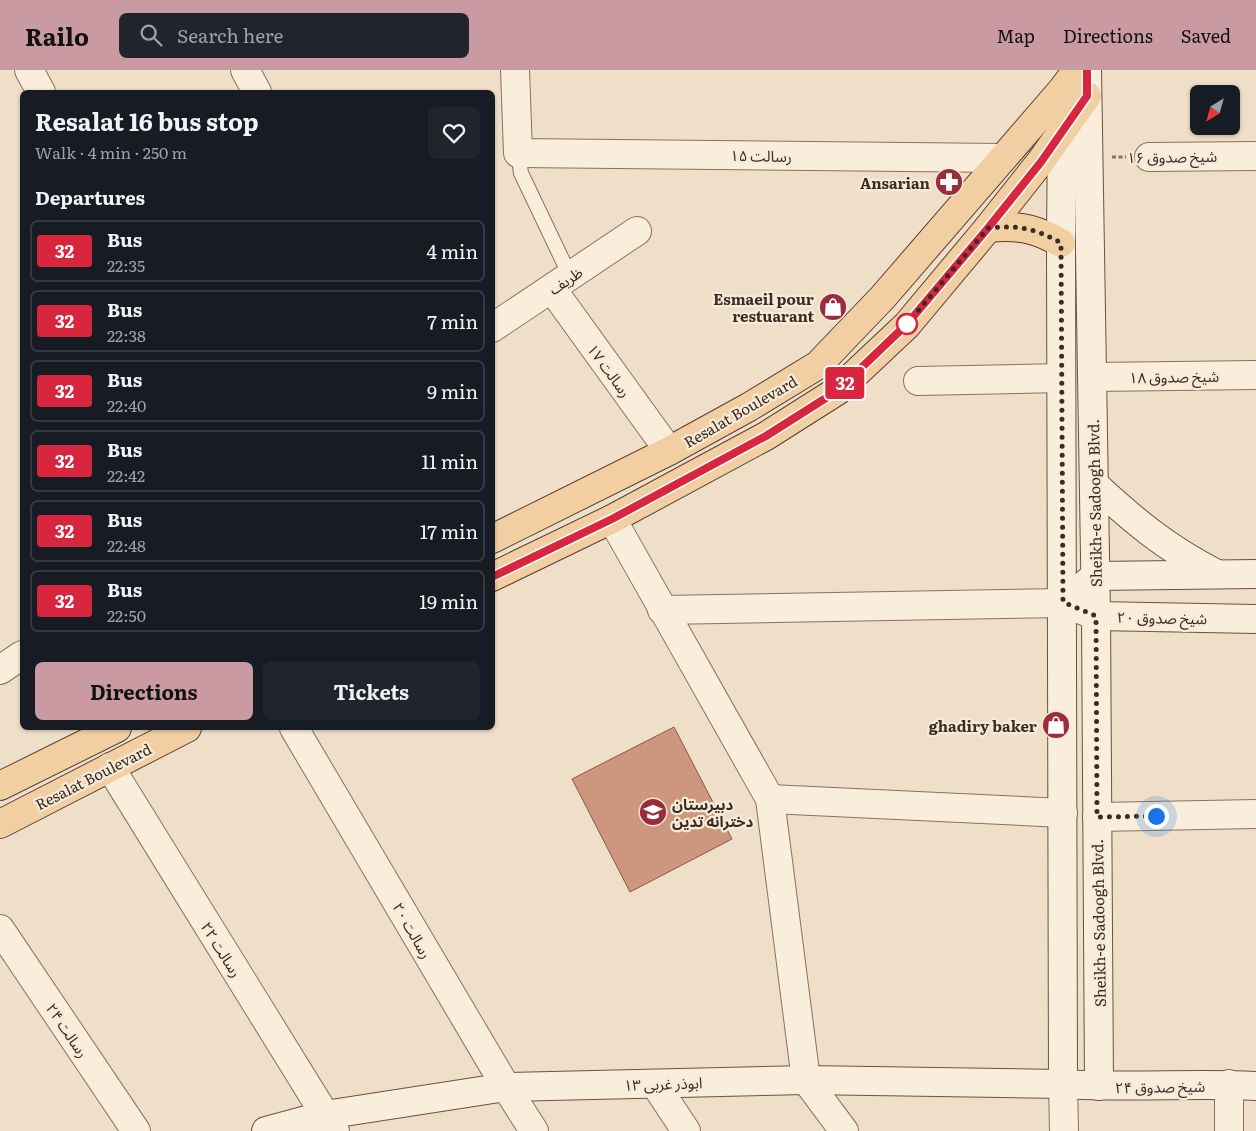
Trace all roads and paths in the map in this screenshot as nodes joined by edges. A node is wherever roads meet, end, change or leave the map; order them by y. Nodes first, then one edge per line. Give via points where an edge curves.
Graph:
1 (30, 70) edge
2 (246, 70) edge
3 (515, 70) edge
4 (1108, 70) edge
5 (1075, 79) edge
6 (40, 90) edge
7 (256, 90) edge
8 (1062, 134) junction
9 (518, 153) junction
10 (1256, 156) edge
11 (1088, 157) junction
12 (1149, 157) joint
13 (1003, 158) junction
14 (988, 228) junction
15 (637, 231) dead end
16 (1061, 243) junction
17 (561, 282) junction
18 (495, 326) edge
19 (1256, 375) edge
20 (1092, 377) junction
21 (1061, 378) junction
22 (918, 381) dead end
23 (669, 451) junction
24 (1094, 484) junction
25 (612, 519) junction
26 (495, 536) edge
27 (1216, 574) junction
28 (1256, 574) edge
29 (495, 576) edge
30 (1095, 576) junction
31 (1063, 602) junction
32 (662, 610) junction
33 (1096, 616) junction
34 (1256, 619) edge
35 (20, 656) edge
36 (0, 670) edge
37 (113, 730) edge
38 (183, 730) edge
39 (295, 730) edge
40 (110, 767) junction
41 (0, 786) edge
42 (770, 799) junction
43 (1064, 813) junction
44 (1256, 814) edge
45 (1097, 817) junction
46 (0, 824) edge
47 (0, 929) edge
48 (806, 1080) junction
49 (655, 1084) junction
50 (1063, 1084) junction
51 (1229, 1084) junction
52 (1099, 1086) junction
53 (1256, 1086) edge
54 (506, 1087) junction
55 (330, 1123) edge
56 (136, 1131) edge
57 (266, 1131) edge
58 (534, 1131) edge
59 (686, 1131) edge
60 (844, 1131) edge
61 (1064, 1131) edge
62 (1229, 1131) edge

1 - 6 street
2 - 7 street
3 - 9 street
4 - 5 street
5 - 8 street, Sheikh-e Sadoogh Blvd.
5 - 11 street, Sheikh-e Sadoogh Blvd.
5 - 13 main road, Resalat Boulevard
8 - 14 main road
8 - 16 street, Sheikh-e Sadoogh Blvd.
9 - 13 street, رسالت ۱۵
9 - 17 lane via 521,174
10 - 12 street, شیخ صدوق ۱۶
11 - 12 path, شیخ صدوق ۱۶
11 - 20 street, Sheikh-e Sadoogh Blvd.
13 - 23 main road, Resalat Boulevard via 883,297 818,365 749,408
14 - 16 main road via 1026,228
14 - 25 main road via 907,324 837,391 766,436
15 - 17 street, ظریف
16 - 21 street, Sheikh-e Sadoogh Blvd.
17 - 18 street, ظریف
17 - 23 street, رسالت ۱۷
19 - 20 street, شیخ صدوق ۱۸
20 - 24 street, Sheikh-e Sadoogh Blvd.
21 - 22 street
21 - 31 street, Sheikh-e Sadoogh Blvd.
23 - 26 main road, Resalat Boulevard
24 - 27 street via 1161,541
24 - 30 street, Sheikh-e Sadoogh Blvd.
25 - 29 main road
25 - 32 street
27 - 28 street
27 - 30 street
30 - 31 street
30 - 33 street, Sheikh-e Sadoogh Blvd.
31 - 32 street
31 - 33 street, شیخ صدوق ۲۰
31 - 43 street, Sheikh-e Sadoogh Blvd.
32 - 42 street
33 - 34 street, شیخ صدوق ۲۰
33 - 45 street, Sheikh-e Sadoogh Blvd.
35 - 36 street
37 - 41 main road
38 - 40 main road, Resalat Boulevard
39 - 54 street, رسالت ۲۰
40 - 46 main road, Resalat Boulevard
40 - 55 street, رسالت ۲۲
42 - 43 street
42 - 48 street
43 - 50 street, Sheikh-e Sadoogh Blvd.
44 - 45 street
45 - 52 street, Sheikh-e Sadoogh Blvd.
47 - 56 street, رسالت ۲۴
48 - 49 street, ابوذر غربی ۱۳
48 - 50 street, ابوذر غربی ۱۳
48 - 60 street
49 - 54 street, ابوذر غربی ۱۳
49 - 59 street
50 - 52 street, شیخ صدوق ۲۴
50 - 61 street, Sheikh-e Sadoogh Blvd.
51 - 52 street, شیخ صدوق ۲۴
51 - 53 street, شیخ صدوق ۲۴
51 - 62 street
54 - 55 street, ابوذر غربی ۱۳
54 - 58 street, رسالت ۲۰
55 - 57 street, ابوذر غربی ۱۳

